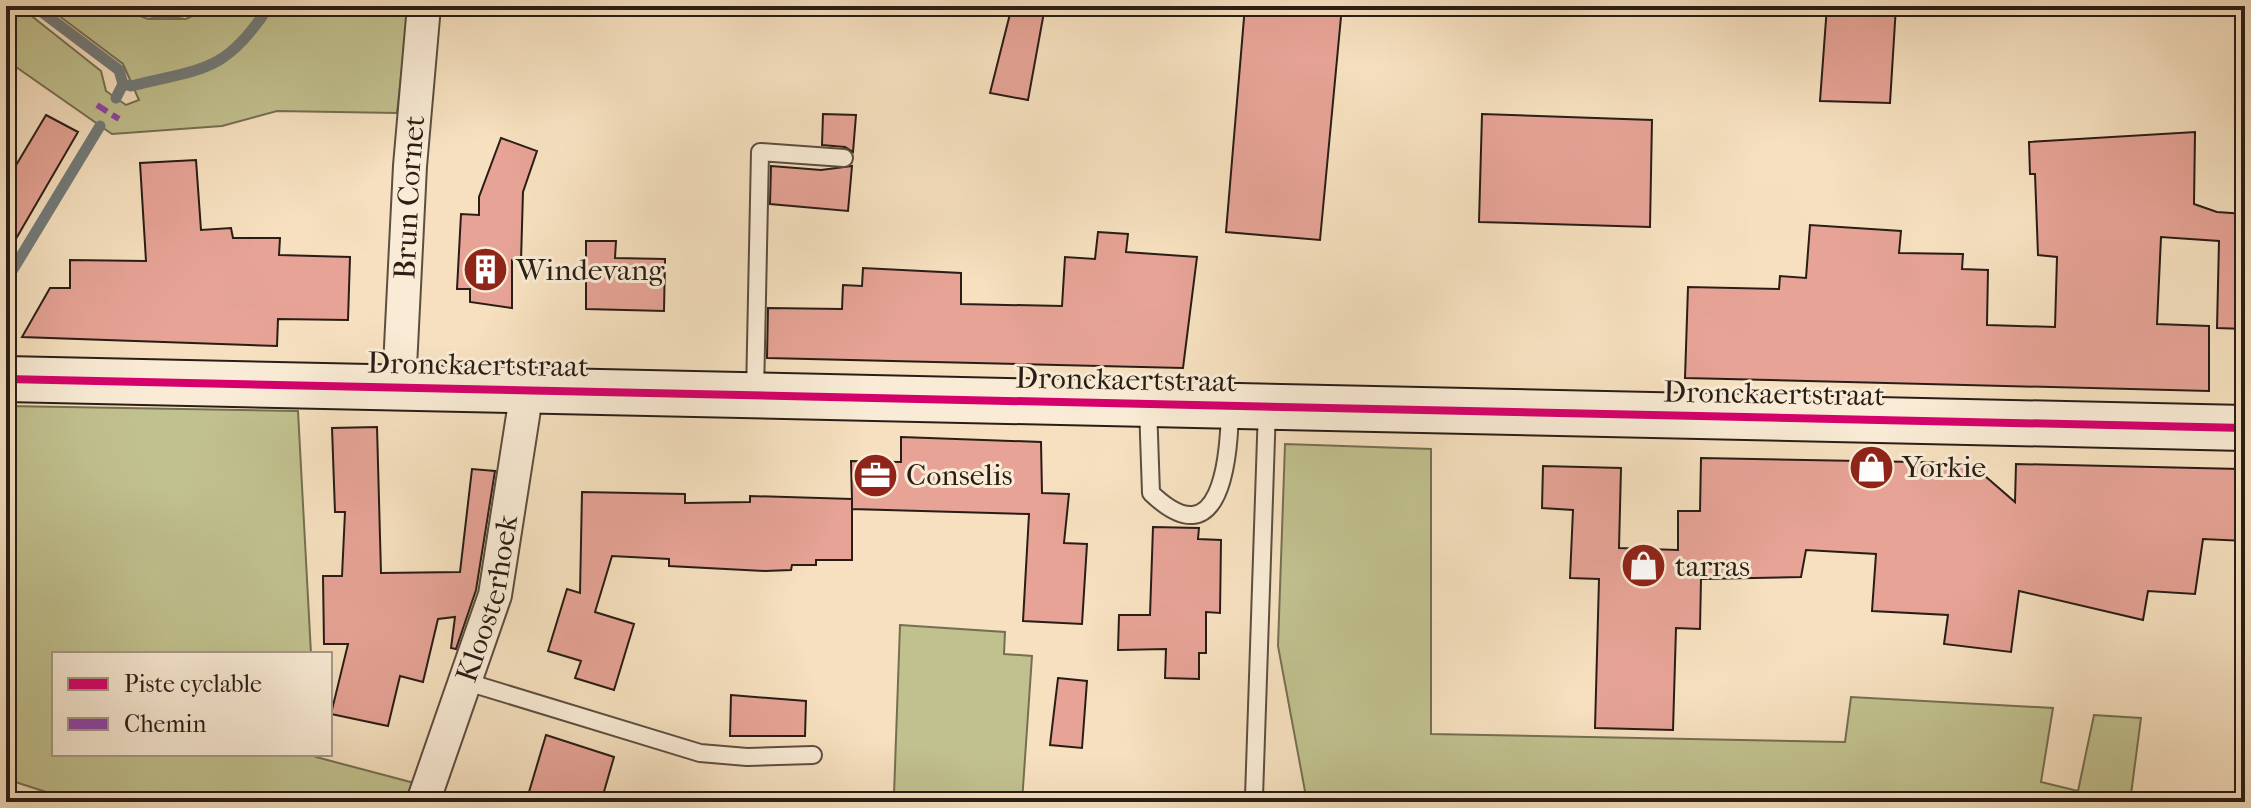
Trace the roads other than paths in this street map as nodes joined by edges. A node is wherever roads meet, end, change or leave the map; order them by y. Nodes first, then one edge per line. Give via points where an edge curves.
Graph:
1 (424, 6) edge
2 (844, 158) dead end
3 (6, 379) edge
4 (399, 387) junction
5 (527, 390) junction
6 (755, 396) junction
7 (1148, 404) junction
8 (1249, 406) junction
9 (2245, 428) edge
10 (467, 682) junction
11 (813, 755) dead end
12 (1254, 797) dead end
13 (423, 802) edge

1 - 4 street, Brun Cornet
2 - 6 lane via 760,152
3 - 4 main road, Dronckaertstraat
4 - 5 main road, Dronckaertstraat
5 - 6 main road, Dronckaertstraat
5 - 10 street, Kloosterhoek via 495,595
6 - 7 main road, Dronckaertstraat
7 - 8 main road, Dronckaertstraat
7 - 8 lane via 1151,493 1169,510 1193,514 1211,506 1221,491
8 - 9 main road, Dronckaertstraat
8 - 12 lane
10 - 11 lane via 700,753
10 - 13 street, Kloosterhoek

